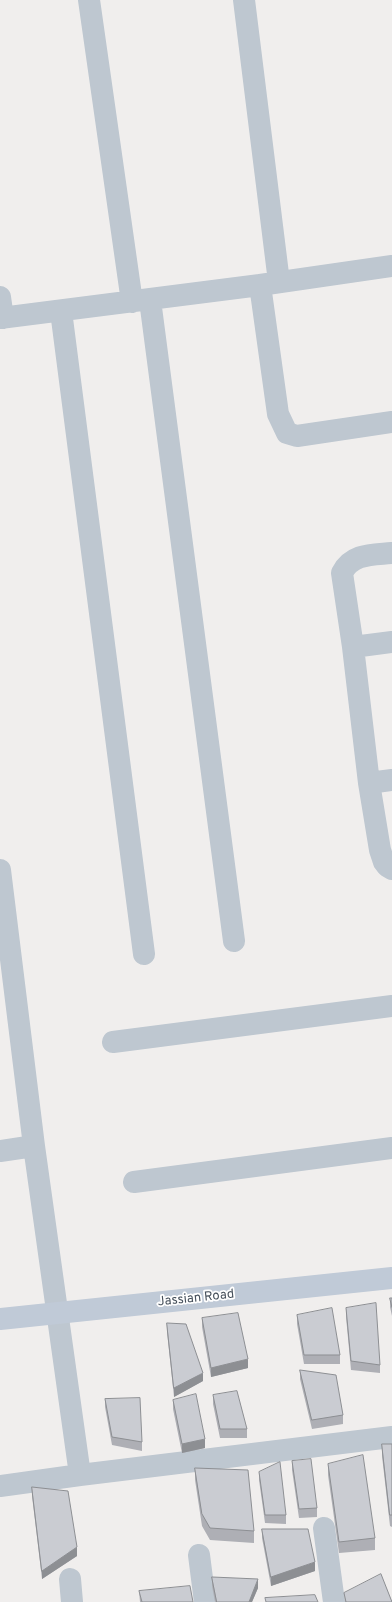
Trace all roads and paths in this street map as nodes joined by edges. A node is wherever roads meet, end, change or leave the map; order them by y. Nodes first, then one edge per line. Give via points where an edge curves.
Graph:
1 (89, 0) edge
2 (244, 0) edge
3 (392, 266) edge
4 (270, 284) junction
5 (141, 301) junction
6 (1, 311) edge
7 (61, 311) junction
8 (392, 422) edge
9 (392, 553) edge
10 (392, 642) edge
11 (353, 647) junction
12 (392, 780) edge
13 (369, 783) junction
14 (392, 869) edge
15 (0, 870) edge
16 (234, 941) dead end
17 (144, 954) dead end
18 (7, 984) edge
19 (392, 1006) edge
20 (113, 1042) dead end
21 (34, 1146) junction
22 (392, 1148) edge
23 (0, 1151) edge
24 (134, 1182) dead end
25 (392, 1278) edge
26 (57, 1312) junction
27 (0, 1319) edge
28 (392, 1437) edge
29 (80, 1475) junction
30 (0, 1486) edge
31 (324, 1528) dead end
32 (199, 1555) dead end
33 (70, 1579) dead end
34 (72, 1602) edge
35 (205, 1602) edge
36 (334, 1602) edge

1 - 5 street
2 - 4 street
3 - 4 street
4 - 5 street
4 - 8 street via 278,414 287,433 297,436
5 - 7 street
5 - 16 street
6 - 7 street
7 - 17 street
9 - 11 street via 354,559 346,565 342,573
10 - 11 street
11 - 13 street
12 - 13 street
13 - 14 street via 380,850 384,862
15 - 18 street
18 - 21 street
19 - 20 street
21 - 23 street
21 - 26 street
22 - 24 street
25 - 26 street, Jassian Road
26 - 27 street, Jassian Road
26 - 29 street
28 - 29 street
29 - 30 street
31 - 36 street
32 - 35 street
33 - 34 street

